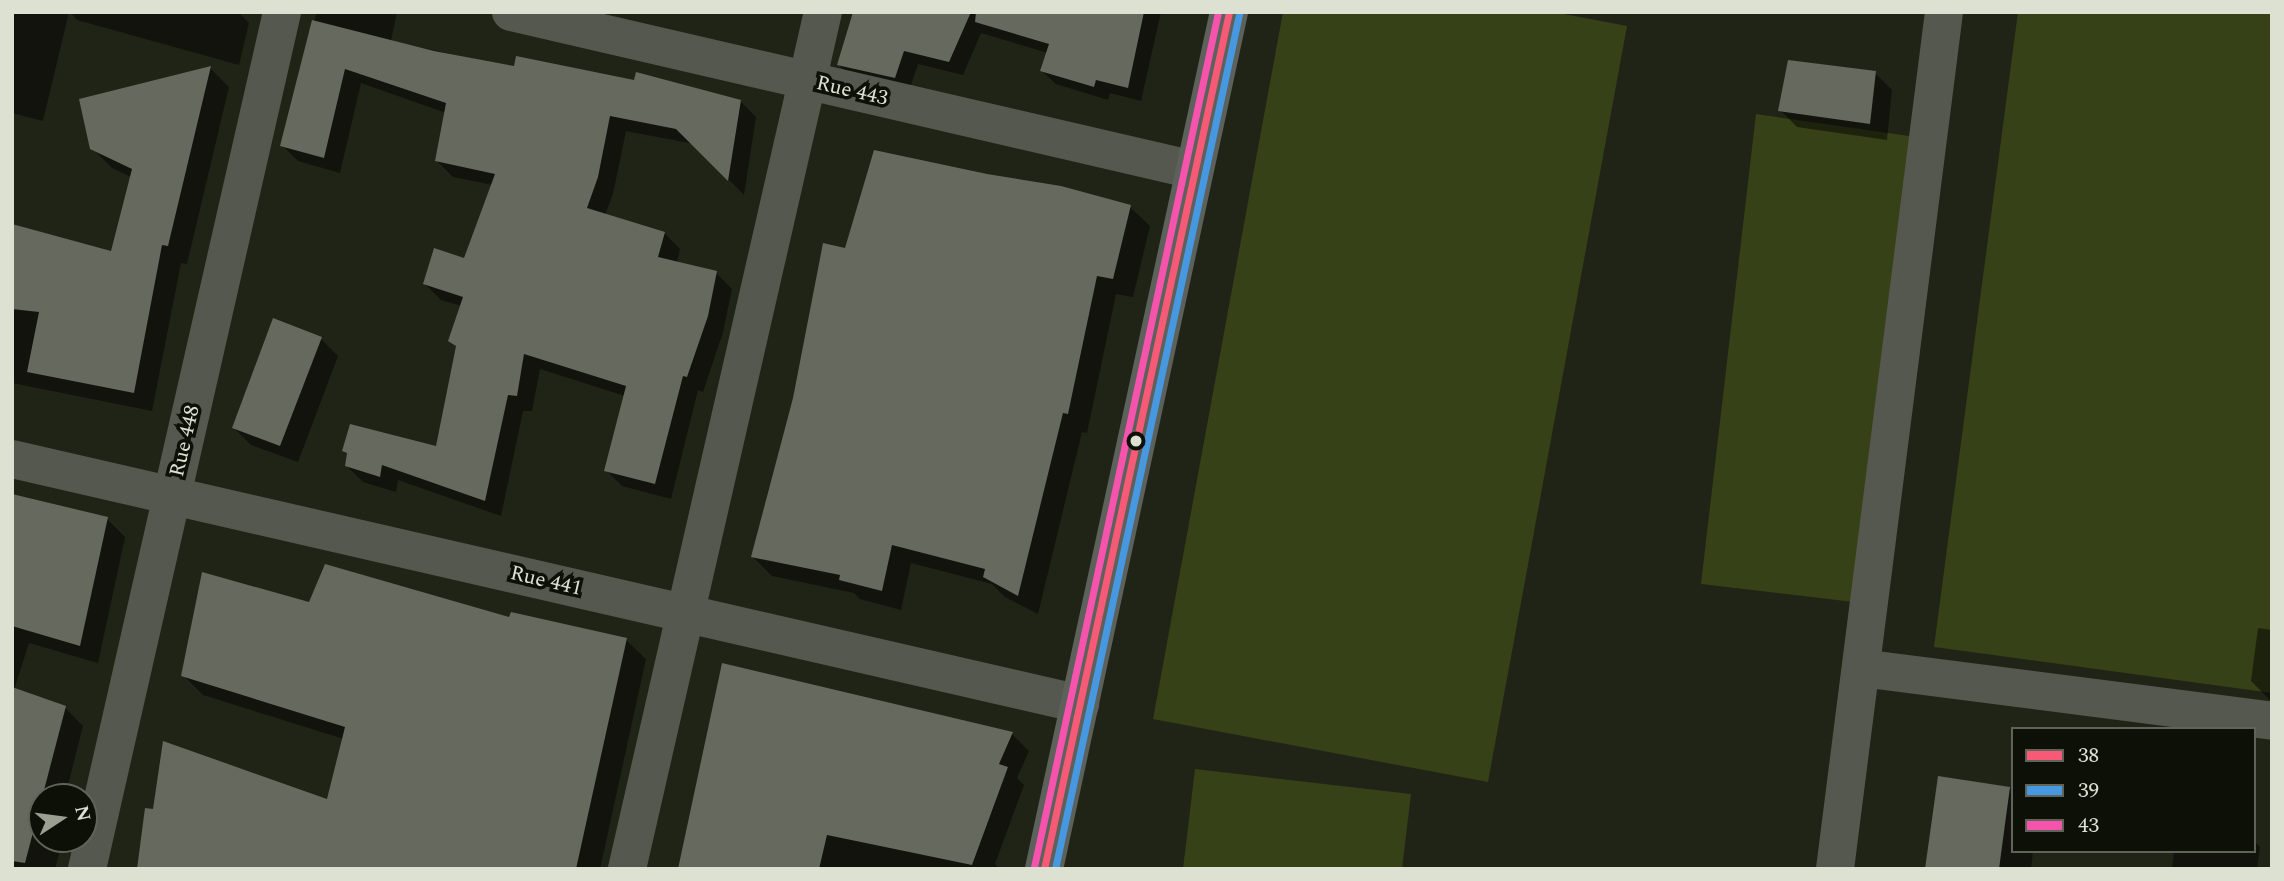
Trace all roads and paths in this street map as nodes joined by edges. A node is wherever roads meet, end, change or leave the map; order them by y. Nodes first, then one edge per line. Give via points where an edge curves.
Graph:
1 (282, 12) edge
2 (511, 12) edge
3 (824, 12) edge
4 (1229, 12) edge
5 (1944, 12) edge
6 (808, 81) junction
7 (1194, 170) junction
8 (12, 459) edge
9 (172, 496) junction
10 (686, 613) junction
11 (1861, 668) junction
12 (1080, 704) junction
13 (2272, 721) edge
14 (87, 869) edge
15 (627, 869) edge
16 (1044, 869) edge
17 (1835, 869) edge

1 - 9 street, Rue 448
2 - 6 street, Rue 443
3 - 6 street
4 - 7 main road
5 - 11 street
6 - 7 street, Rue 443
6 - 10 street
7 - 12 main road
8 - 9 street, Rue 441
9 - 10 street, Rue 441
9 - 14 street, Rue 448
10 - 12 street, Rue 441
10 - 15 street
11 - 13 street
11 - 17 street
12 - 16 main road

